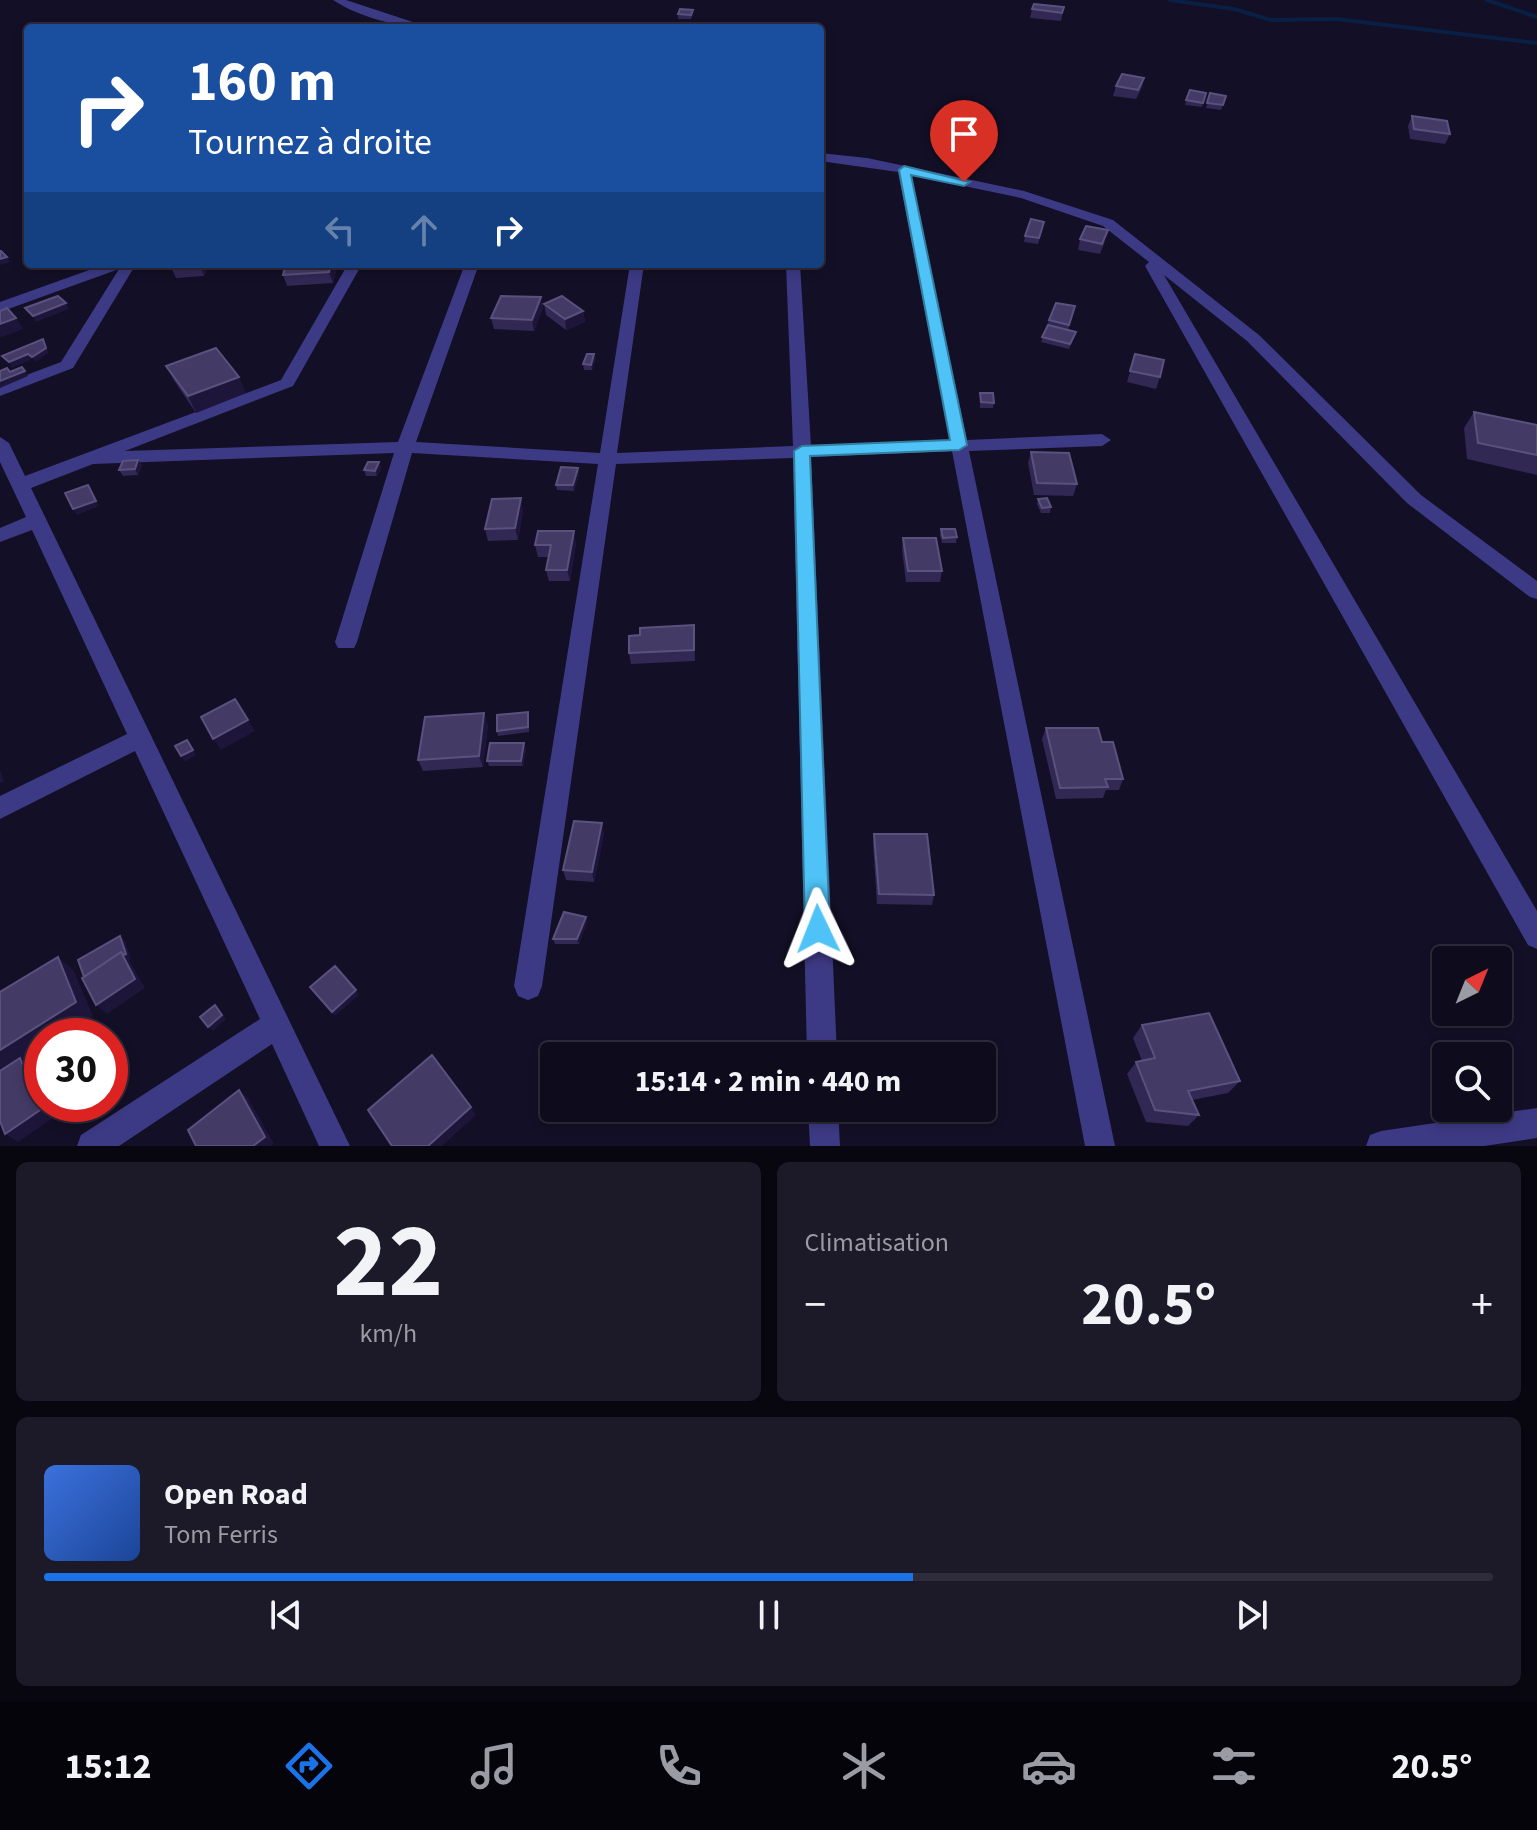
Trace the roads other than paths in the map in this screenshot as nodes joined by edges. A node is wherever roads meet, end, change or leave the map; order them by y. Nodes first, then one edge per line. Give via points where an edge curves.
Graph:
1 (338, 0) edge
2 (411, 24) edge
3 (824, 158) edge
4 (904, 170) junction
5 (1142, 249) junction
6 (108, 268) edge
7 (127, 268) edge
8 (353, 268) edge
9 (471, 268) edge
10 (636, 268) edge
11 (793, 268) edge
12 (0, 307) edge
13 (0, 391) edge
14 (1102, 440) dead end
15 (0, 443) edge
16 (959, 445) junction
17 (405, 447) junction
18 (802, 451) junction
19 (92, 458) junction
20 (609, 459) junction
21 (20, 485) junction
22 (37, 520) junction
23 (0, 535) edge
24 (1537, 592) edge
25 (346, 642) dead end
26 (140, 738) junction
27 (0, 808) edge
28 (1537, 936) edge
29 (528, 986) dead end
30 (277, 1024) junction
31 (822, 1042) edge
32 (824, 1122) edge
33 (1537, 1123) edge
34 (92, 1146) edge
35 (335, 1146) edge
36 (825, 1146) edge
37 (1100, 1146) edge
38 (1381, 1146) edge

1 - 2 street
3 - 4 street
4 - 5 street via 1038,200 1108,223
4 - 16 street
5 - 24 street via 1253,338 1414,499
5 - 28 street
6 - 12 street
7 - 13 street via 67,365
8 - 19 street via 287,383
9 - 17 street
10 - 20 street
11 - 18 street
14 - 16 street
15 - 21 street
16 - 18 street
16 - 37 street
17 - 19 street
17 - 20 street
17 - 25 street
18 - 20 street
18 - 31 street
19 - 21 street
20 - 29 street
21 - 22 street
22 - 23 street
22 - 26 street
26 - 27 street
26 - 30 street
30 - 34 street
30 - 35 street
32 - 36 street
33 - 38 street

